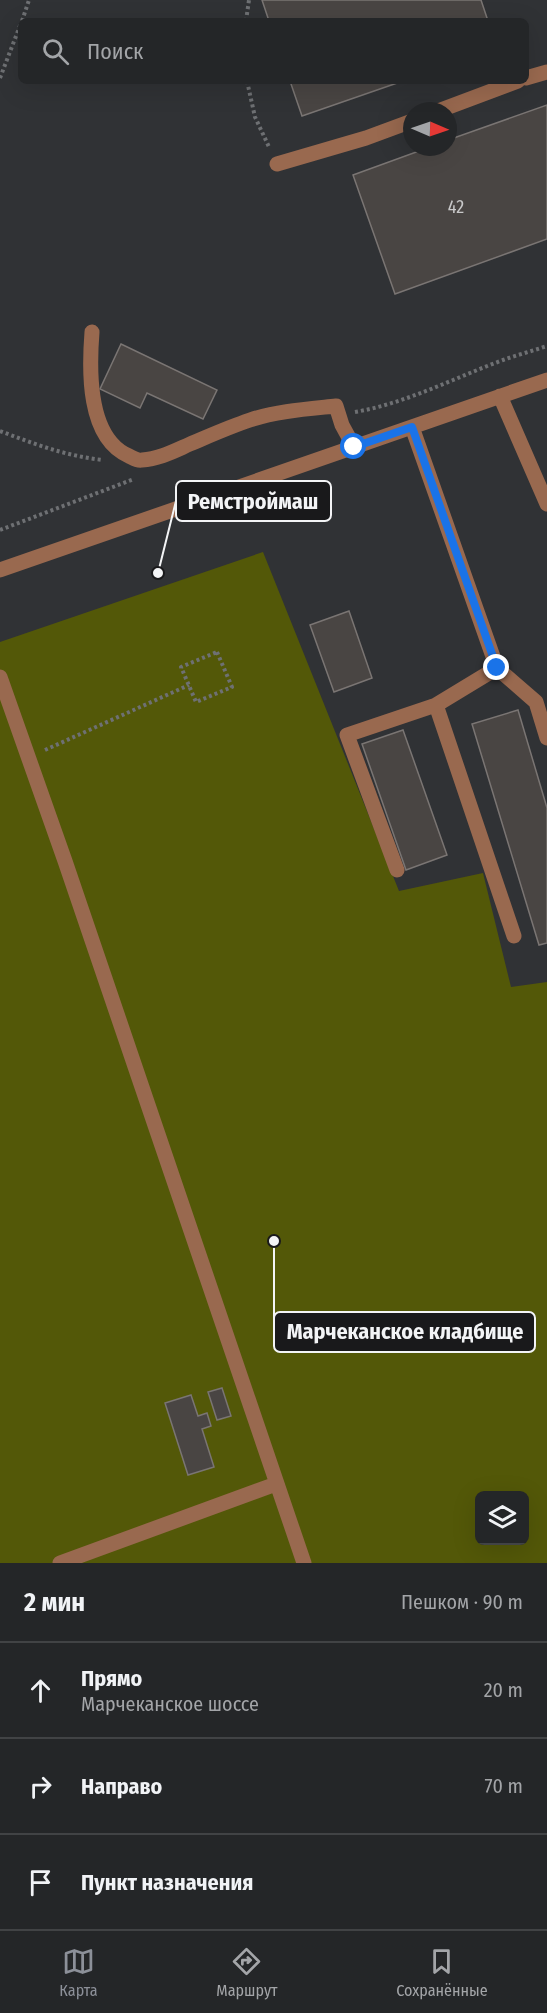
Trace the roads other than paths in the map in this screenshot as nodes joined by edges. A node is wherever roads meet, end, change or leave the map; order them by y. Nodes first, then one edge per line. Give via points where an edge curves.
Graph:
1 (547, 72) edge
2 (529, 77) edge
3 (510, 84) edge
4 (457, 104) edge
5 (403, 124) edge
6 (277, 164) road end
7 (92, 332) dead end
8 (547, 380) edge
9 (500, 396) junction
10 (412, 427) junction
11 (354, 447) junction
12 (547, 504) edge
13 (0, 570) edge
14 (497, 668) junction
15 (0, 677) edge
16 (436, 705) junction
17 (547, 738) edge
18 (397, 870) dead end
19 (514, 936) dead end
20 (276, 1484) junction
21 (60, 1563) edge
22 (304, 1563) edge

1 - 2 street
3 - 4 street
5 - 6 street
7 - 11 street via 89,360 97,415 107,438 120,453 139,461 161,457 251,420 293,410 336,406
8 - 9 street
9 - 10 street
9 - 12 street
10 - 11 street
10 - 14 street
11 - 13 street
14 - 16 street
14 - 17 street via 536,702
15 - 20 street
16 - 18 street via 347,735
16 - 19 street
20 - 21 street
20 - 22 street

